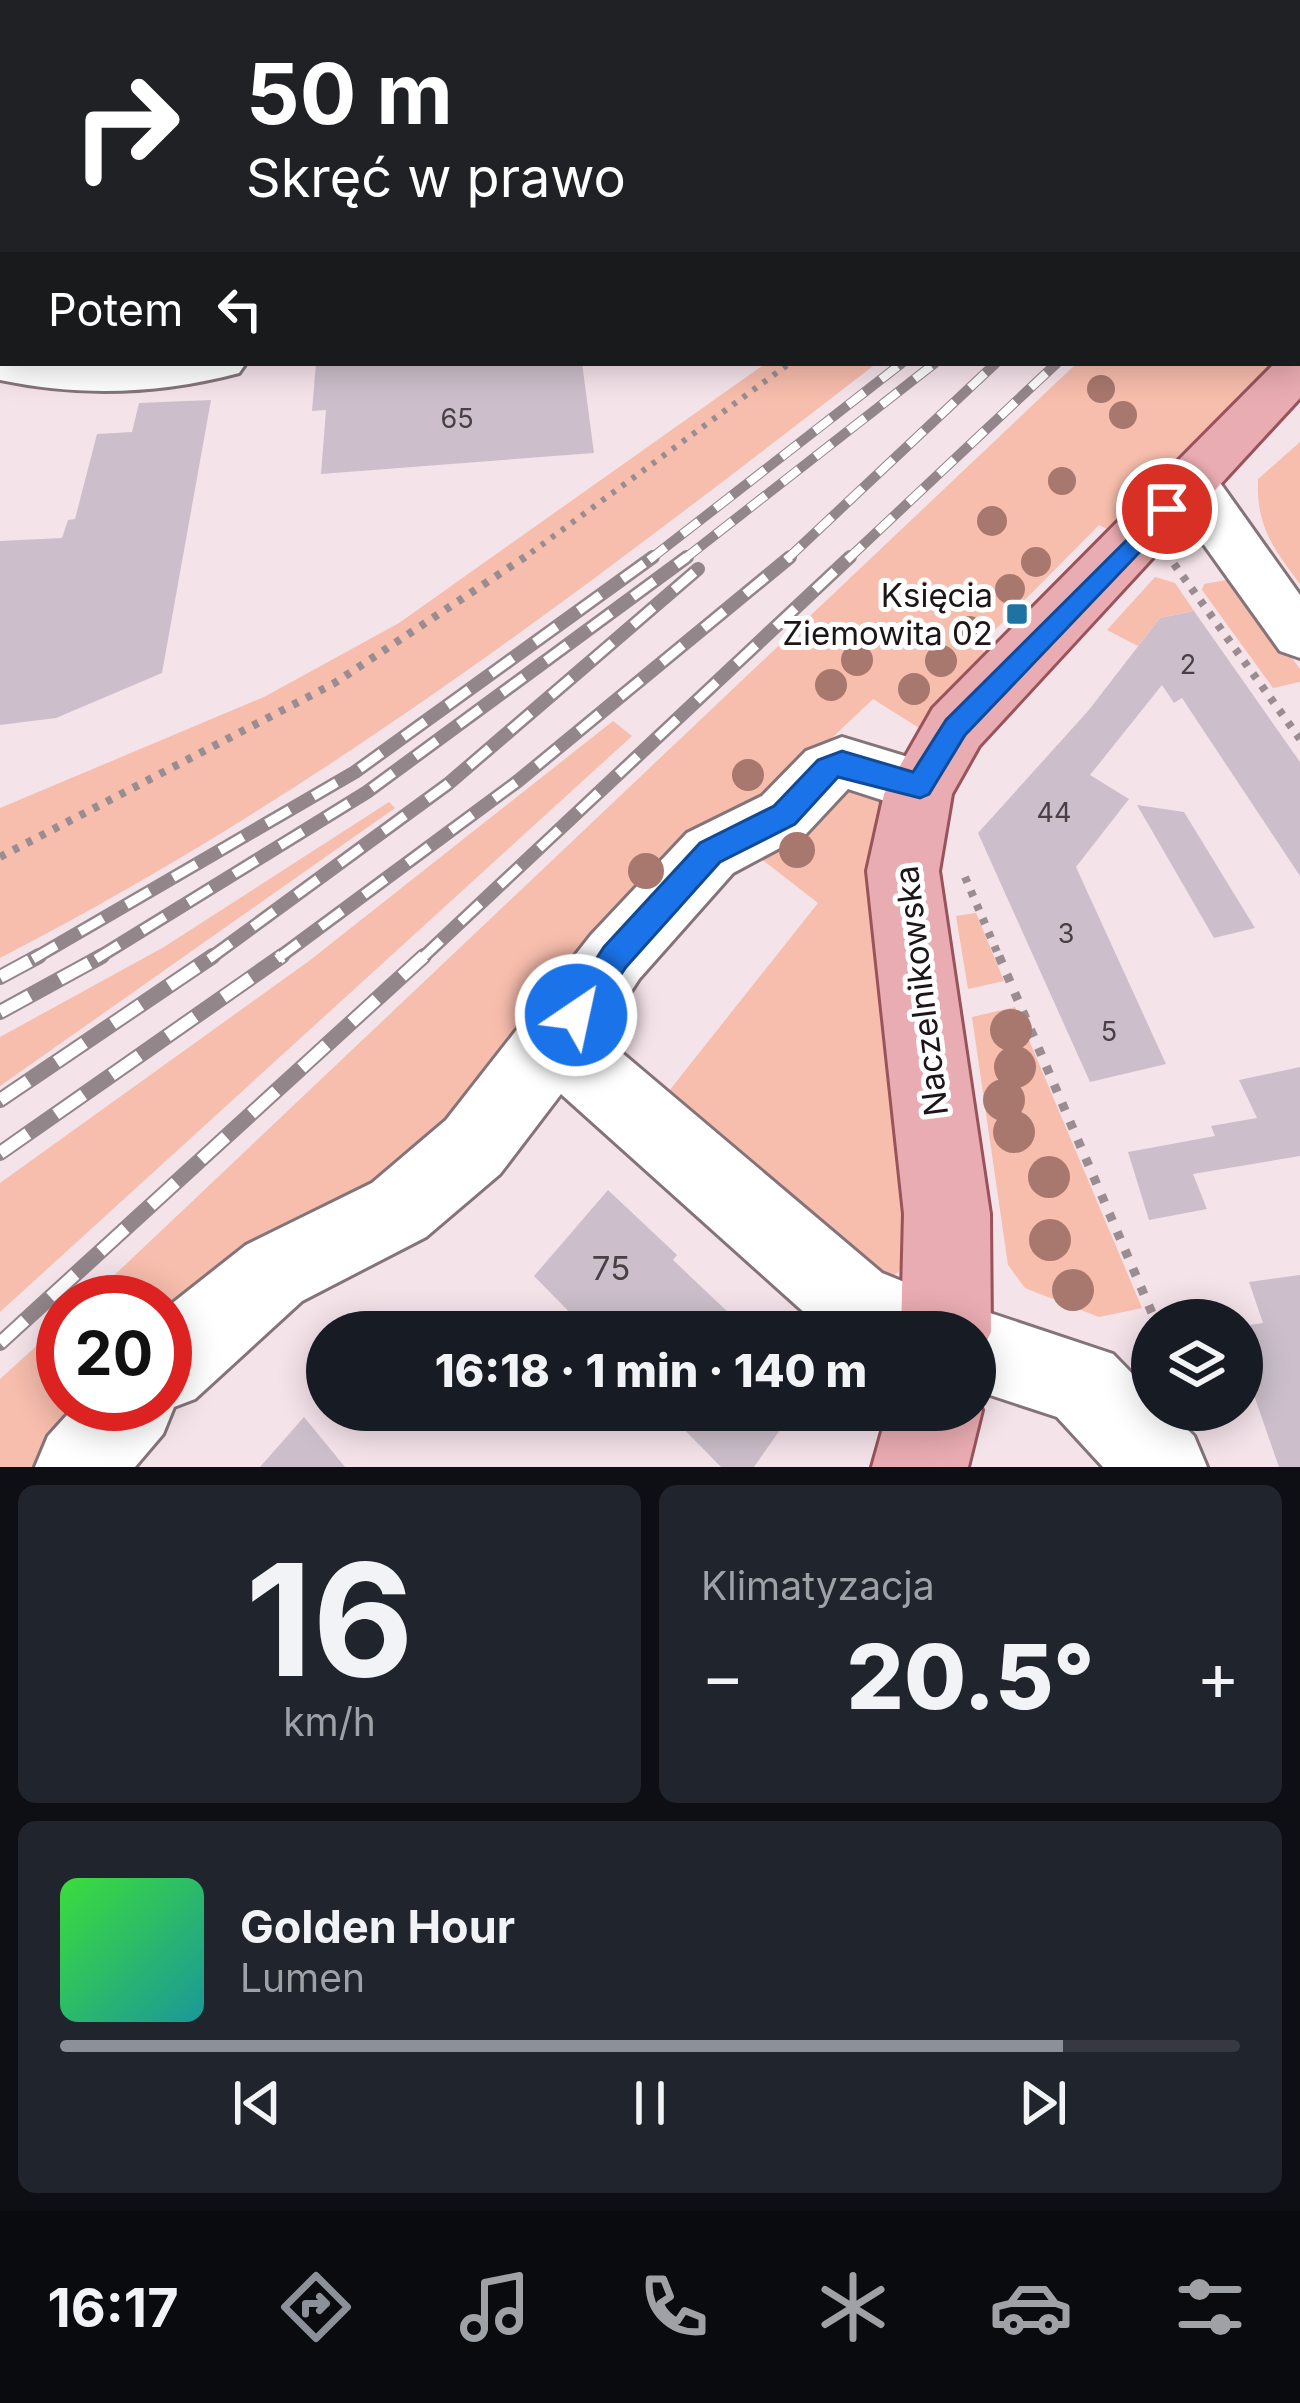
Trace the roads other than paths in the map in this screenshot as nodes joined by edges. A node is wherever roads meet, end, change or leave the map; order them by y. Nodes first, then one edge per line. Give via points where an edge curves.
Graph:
1 (4, 366) edge
2 (243, 368) edge
3 (1300, 368) edge
4 (1193, 482) junction
5 (1300, 636) edge
6 (920, 786) junction
7 (556, 1043) junction
8 (875, 1311) edge
9 (946, 1311) edge
10 (192, 1340) edge
11 (996, 1356) edge
12 (110, 1431) edge
13 (929, 1431) edge
14 (79, 1467) edge
15 (920, 1467) edge
16 (1163, 1467) edge

1 - 2 street via 97,380
3 - 4 main road, Naczelnikowska
4 - 5 street
4 - 6 main road, Naczelnikowska via 956,728
6 - 7 street via 842,763 828,769 784,815 710,853 615,957
6 - 9 main road, Naczelnikowska via 903,871 947,1214
7 - 8 street via 855,1303
7 - 10 street via 473,1147 399,1210 274,1273
11 - 16 street via 1083,1384
12 - 14 street
13 - 15 main road

